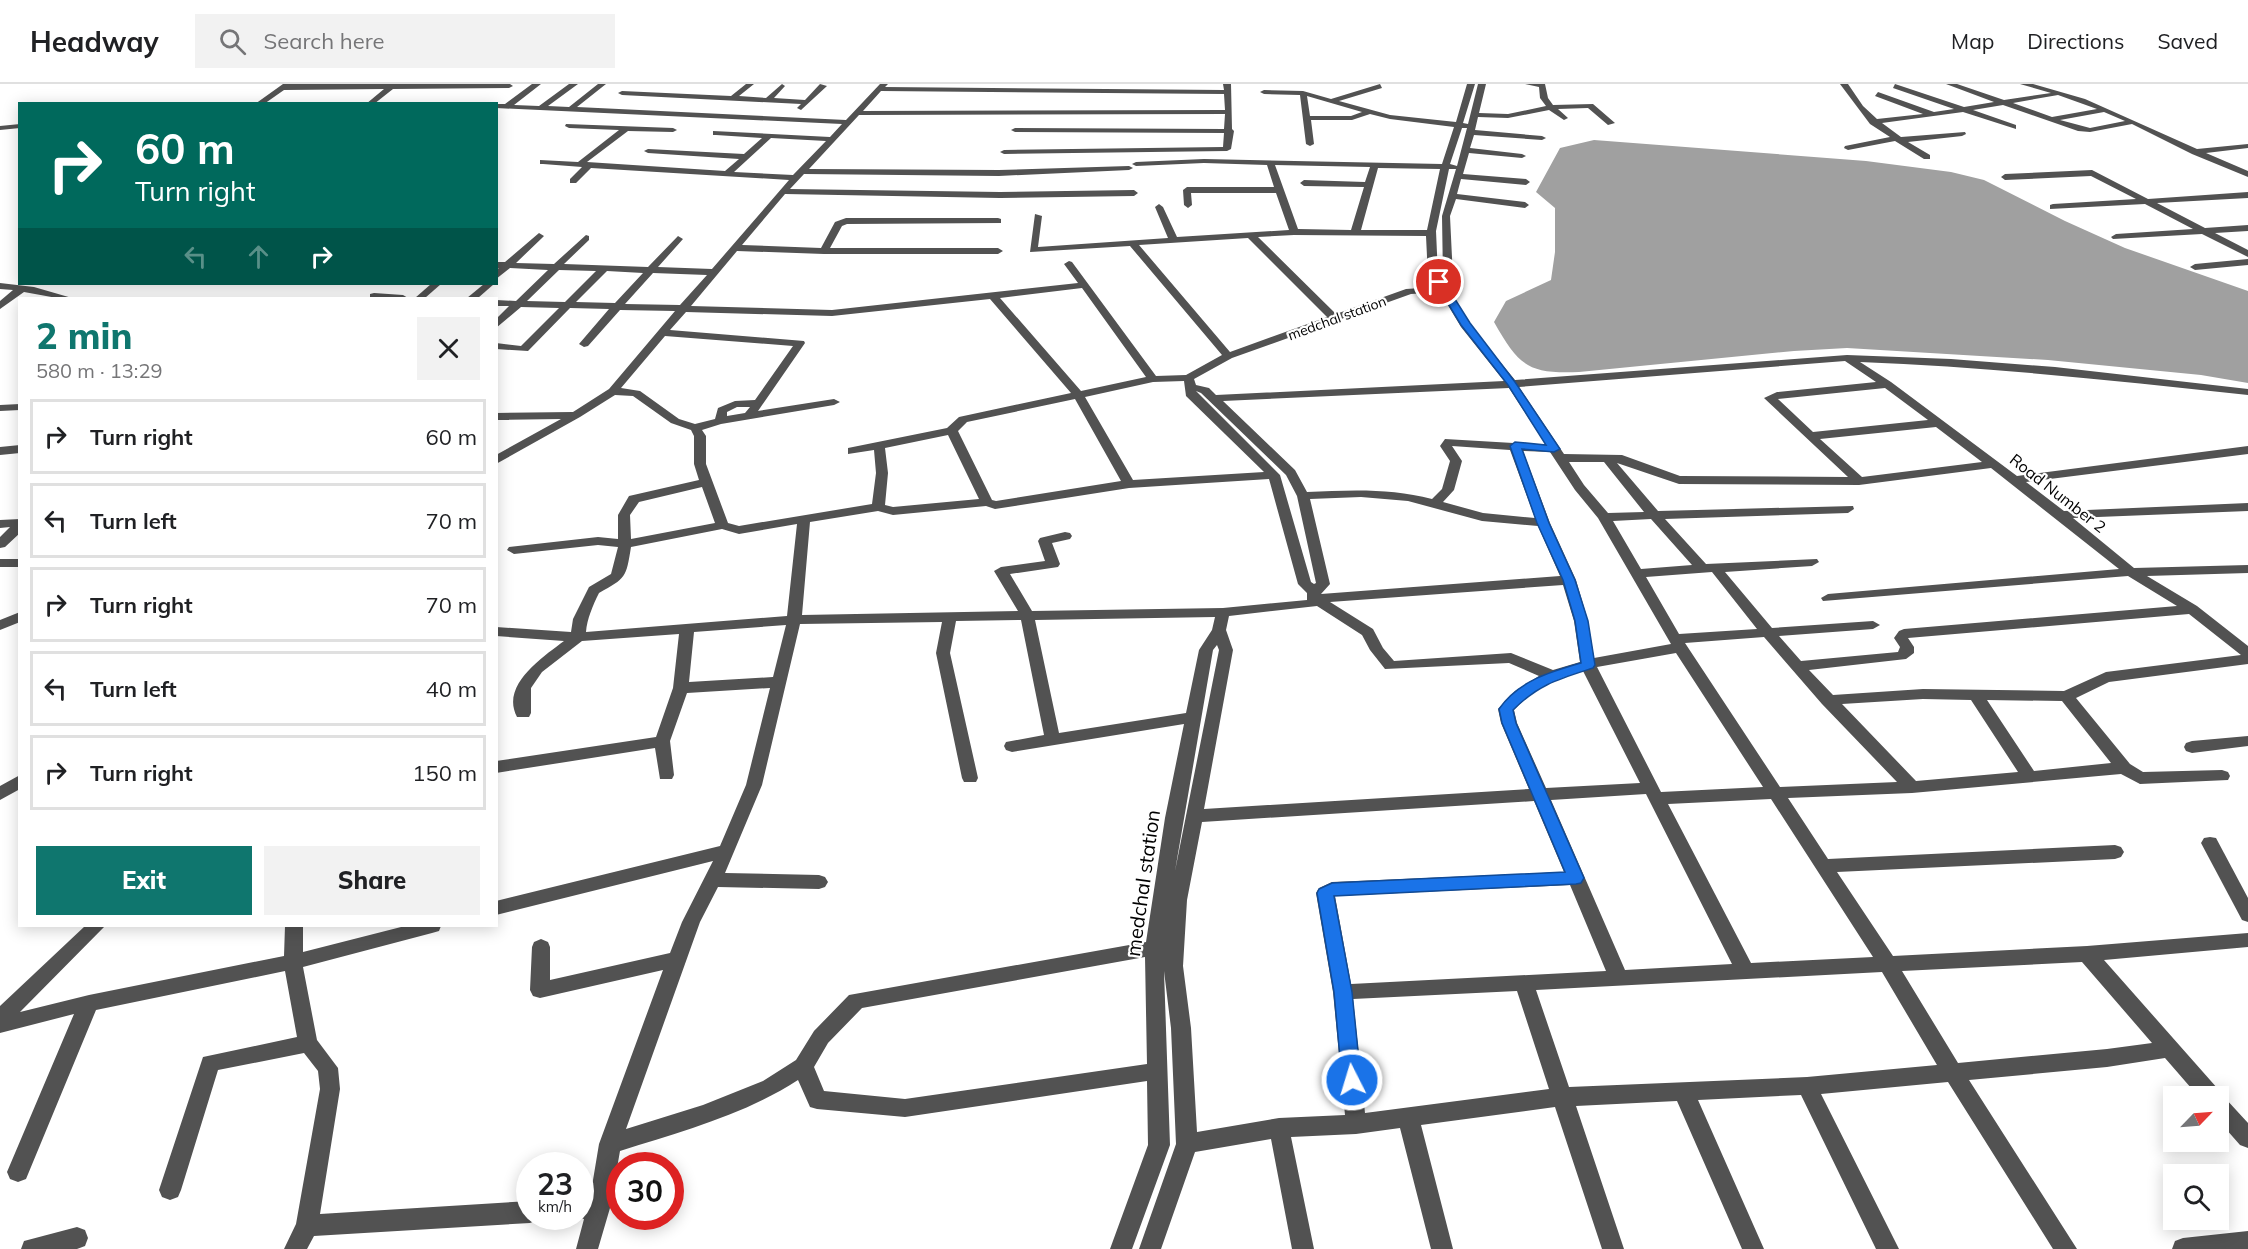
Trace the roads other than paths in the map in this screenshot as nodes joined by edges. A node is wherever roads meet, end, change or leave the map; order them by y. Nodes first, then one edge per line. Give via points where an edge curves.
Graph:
1 (537, 84) edge
2 (574, 84) edge
3 (602, 84) edge
4 (633, 84) edge
5 (672, 84) edge
6 (750, 84) edge
7 (1051, 84) edge
8 (1471, 84) edge
9 (1482, 84) edge
10 (1529, 84) edge
11 (1844, 84) edge
12 (1950, 84) edge
13 (2024, 84) edge
14 (393, 85) edge
15 (510, 85) edge
16 (285, 86) edge
17 (781, 86) dead end
18 (823, 86) dead end
19 (1379, 86) dead end
20 (1896, 86) dead end
21 (881, 87) edge
22 (1023, 87) edge
23 (1228, 88) edge
24 (711, 90) dead end
25 (1264, 92) dead end
26 (622, 93) junction
27 (1303, 93) junction
28 (2058, 93) junction
29 (659, 94) junction
30 (1878, 94) dead end
31 (703, 96) junction
32 (615, 98) dead end
33 (733, 98) junction
34 (768, 100) junction
35 (1334, 100) junction
36 (261, 102) edge
37 (372, 102) edge
38 (490, 102) edge
39 (807, 102) junction
40 (1900, 103) junction
41 (2003, 103) junction
42 (1859, 105) junction
43 (1870, 105) dead end
44 (1881, 105) dead end
45 (498, 106) edge
46 (1590, 106) junction
47 (1600, 106) dead end
48 (506, 107) junction
49 (1551, 107) junction
50 (541, 108) junction
51 (572, 108) junction
52 (1964, 110) junction
53 (2103, 110) junction
54 (1370, 111) junction
55 (857, 112) junction
56 (1019, 112) junction
57 (1229, 112) junction
58 (693, 114) junction
59 (1474, 115) junction
60 (1932, 115) junction
61 (736, 116) junction
62 (1920, 117) junction
63 (1307, 118) junction
64 (1563, 118) dead end
65 (790, 119) junction
66 (2051, 120) junction
67 (849, 122) junction
68 (1873, 122) junction
69 (2132, 122) junction
70 (1611, 123) dead end
71 (1460, 125) junction
72 (18, 126) edge
73 (569, 126) dead end
74 (2013, 127) dead end
75 (0, 128) edge
76 (627, 128) junction
77 (1471, 129) junction
78 (673, 130) junction
79 (1230, 131) junction
80 (716, 133) junction
81 (769, 136) junction
82 (664, 137) dead end
83 (1542, 138) dead end
84 (831, 139) junction
85 (1898, 139) junction
86 (709, 140) dead end
87 (1010, 141) junction
88 (656, 144) dead end
89 (1310, 144) dead end
90 (2248, 146) edge
91 (702, 147) dead end
92 (1848, 148) dead end
93 (1466, 150) junction
94 (648, 151) junction
95 (2195, 152) junction
96 (695, 154) junction
97 (1522, 156) dead end
98 (746, 157) junction
99 (1927, 157) dead end
100 (543, 162) dead end
101 (1270, 162) junction
102 (579, 164) junction
103 (1374, 164) junction
104 (589, 165) junction
105 (1444, 167) junction
106 (626, 170) junction
107 (1459, 171) junction
108 (999, 173) junction
109 (727, 174) junction
110 (798, 174) junction
111 (2248, 174) edge
112 (1185, 176) junction
113 (2005, 177) dead end
114 (573, 181) dead end
115 (1526, 182) dead end
116 (1068, 183) junction
117 (1304, 183) dead end
118 (1368, 185) junction
119 (1280, 190) junction
120 (783, 191) junction
121 (1134, 193) dead end
122 (1000, 195) junction
123 (2248, 195) edge
124 (1452, 196) junction
125 (2145, 201) junction
126 (1188, 204) dead end
127 (1525, 205) dead end
128 (1159, 207) dead end
129 (2053, 207) dead end
130 (1038, 216) dead end
131 (998, 221) dead end
132 (2248, 228) edge
133 (2203, 231) junction
134 (1294, 232) junction
135 (1355, 233) junction
136 (1431, 233) junction
137 (1249, 234) junction
138 (539, 236) dead end
139 (2116, 237) dead end
140 (586, 238) dead end
141 (678, 239) dead end
142 (1173, 239) junction
143 (1132, 243) junction
144 (734, 248) junction
145 (824, 251) junction
146 (998, 251) dead end
147 (2248, 254) edge
148 (2248, 262) edge
149 (1069, 264) dead end
150 (498, 265) edge
151 (509, 265) junction
152 (557, 266) junction
153 (2195, 267) dead end
154 (605, 268) junction
155 (650, 269) junction
156 (714, 272) junction
157 (498, 274) edge
158 (1439, 282) junction
159 (435, 285) edge
160 (488, 285) edge
161 (1082, 285) junction
162 (0, 286) edge
163 (22, 288) junction
164 (1423, 291) junction
165 (374, 296) dead end
166 (993, 296) junction
167 (62, 297) edge
168 (388, 297) edge
169 (421, 297) edge
170 (473, 297) edge
171 (498, 303) edge
172 (519, 303) junction
173 (568, 305) junction
174 (0, 306) edge
175 (617, 306) junction
176 (683, 309) junction
177 (1335, 319) junction
178 (498, 323) edge
179 (663, 333) junction
180 (584, 344) dead end
181 (498, 346) edge
182 (1228, 356) junction
183 (1847, 358) junction
184 (1212, 367) junction
185 (1153, 379) junction
186 (1190, 382) junction
187 (1512, 384) junction
188 (1887, 384) junction
189 (613, 391) junction
190 (2248, 393) edge
191 (1078, 394) junction
192 (1215, 399) junction
193 (834, 402) dead end
194 (760, 403) junction
195 (18, 407) edge
196 (0, 408) edge
197 (576, 415) junction
198 (749, 416) junction
199 (498, 417) edge
200 (720, 421) junction
201 (1938, 423) junction
202 (695, 428) junction
203 (952, 431) junction
204 (1810, 436) junction
205 (879, 445) junction
206 (1515, 446) junction
207 (18, 449) edge
208 (2248, 450) edge
209 (0, 451) edge
210 (852, 451) dead end
211 (498, 452) edge
212 (510, 452) junction
213 (1557, 453) junction
214 (498, 459) edge
215 (1608, 459) junction
216 (1994, 464) junction
217 (1274, 475) junction
218 (2015, 480) junction
219 (1859, 481) junction
220 (706, 482) junction
221 (1129, 484) junction
222 (1303, 496) junction
223 (987, 502) junction
224 (1436, 503) junction
225 (878, 507) junction
226 (2248, 507) edge
227 (1848, 509) dead end
228 (1654, 514) junction
229 (2061, 515) junction
230 (1605, 517) junction
231 (804, 518) junction
232 (1543, 523) junction
233 (0, 524) edge
234 (18, 524) edge
235 (722, 525) junction
236 (18, 526) edge
237 (1065, 536) dead end
238 (0, 544) edge
239 (625, 544) junction
240 (514, 550) dead end
241 (1812, 562) dead end
242 (18, 563) edge
243 (0, 564) edge
244 (1710, 569) junction
245 (2248, 569) edge
246 (2131, 572) junction
247 (1636, 573) junction
248 (1569, 580) junction
249 (1314, 595) junction
250 (1828, 598) dead end
251 (2192, 609) junction
252 (1027, 615) junction
253 (18, 617) edge
254 (950, 617) junction
255 (794, 620) junction
256 (1221, 621) junction
257 (1873, 624) dead end
258 (1, 625) edge
259 (687, 628) junction
260 (498, 631) edge
261 (1765, 631) junction
262 (578, 637) junction
263 (1678, 643) junction
264 (2248, 653) edge
265 (2248, 659) edge
266 (1588, 665) junction
267 (1796, 666) junction
268 (1554, 676) junction
269 (779, 682) junction
270 (681, 688) junction
271 (1975, 694) junction
272 (2066, 696) junction
273 (1827, 700) junction
274 (523, 713) dead end
275 (1194, 717) junction
276 (1052, 738) junction
277 (662, 741) junction
278 (2248, 741) edge
279 (1012, 746) dead end
280 (2192, 747) dead end
281 (498, 767) edge
282 (2124, 768) junction
283 (666, 775) dead end
284 (2222, 776) dead end
285 (2030, 777) junction
286 (970, 778) dead end
287 (18, 782) edge
288 (1912, 787) junction
289 (1775, 791) junction
290 (1653, 793) junction
291 (0, 794) edge
292 (1539, 794) junction
293 (1195, 816) junction
294 (2210, 843) dead end
295 (727, 851) junction
296 (2115, 852) dead end
297 (1823, 866) junction
298 (1576, 878) junction
299 (713, 880) junction
300 (819, 882) dead end
301 (498, 908) edge
302 (2248, 915) edge
303 (95, 927) edge
304 (294, 927) edge
305 (428, 927) edge
306 (2248, 940) edge
307 (1175, 944) junction
308 (541, 947) dead end
309 (1154, 948) junction
310 (2087, 954) junction
311 (677, 959) junction
312 (293, 963) junction
313 (1887, 963) junction
314 (1744, 971) junction
315 (1619, 978) junction
316 (1525, 985) junction
317 (1343, 992) junction
318 (88, 1003) junction
319 (0, 1018) edge
320 (0, 1024) edge
321 (308, 1043) junction
322 (2168, 1049) junction
323 (803, 1066) junction
324 (1157, 1071) junction
325 (1952, 1071) junction
326 (1807, 1086) junction
327 (2202, 1086) edge
328 (1683, 1090) junction
329 (1561, 1097) junction
330 (1408, 1117) junction
331 (2229, 1117) edge
332 (1356, 1124) junction
333 (1279, 1128) junction
334 (2248, 1137) edge
335 (610, 1144) junction
336 (1187, 1144) junction
337 (18, 1172) dead end
338 (170, 1190) dead end
339 (594, 1195) edge
340 (516, 1213) edge
341 (307, 1226) junction
342 (588, 1230) edge
343 (77, 1238) dead end
344 (2248, 1242) edge
345 (32, 1249) edge
346 (294, 1249) edge
347 (587, 1249) edge
348 (1120, 1249) edge
349 (1150, 1249) edge
350 (1303, 1249) edge
351 (1442, 1249) edge
352 (1613, 1249) edge
353 (1753, 1249) edge
354 (1888, 1249) edge
355 (2066, 1249) edge
356 (2183, 1249) edge

1 - 48 street
2 - 50 street
3 - 51 street
4 - 26 street
5 - 29 street
6 - 33 street
7 - 22 street
8 - 71 street
9 - 59 street
10 - 49 street via 1542,85 1544,98
11 - 42 street
12 - 41 street
13 - 28 street
14 - 15 street
14 - 16 street
14 - 37 street
15 - 38 street
16 - 36 street
17 - 34 street
18 - 39 street
19 - 35 street
20 - 52 street
21 - 22 street
21 - 55 street
22 - 23 street
22 - 56 street
23 - 57 street
24 - 31 street
25 - 27 street
26 - 29 street
26 - 32 street
27 - 35 street
27 - 63 street
28 - 41 street
28 - 53 street
29 - 31 street
30 - 40 street
31 - 33 street
33 - 34 street
34 - 39 street
35 - 54 street
39 - 65 street
40 - 44 street
40 - 60 street
41 - 52 street
41 - 66 street
42 - 43 street
42 - 68 street
45 - 48 street
46 - 47 street
46 - 49 street
46 - 70 street
48 - 50 street
49 - 59 street via 1508,116
49 - 64 street
50 - 51 street
51 - 58 street
52 - 60 street
52 - 74 street
53 - 66 street
53 - 69 street
54 - 63 street via 1355,121
54 - 71 street
55 - 56 street
55 - 67 street
56 - 57 street via 1175,116
56 - 87 street
57 - 79 street
58 - 61 street
58 - 78 street
59 - 77 street
60 - 62 street
61 - 65 street
61 - 80 street
62 - 68 street
62 - 85 street via 1962,134
63 - 89 street
65 - 67 street
66 - 69 street via 2090,130
67 - 84 street
68 - 85 street
69 - 95 street
71 - 77 street
71 - 105 street
72 - 75 street
73 - 76 street
76 - 78 street
76 - 102 street
77 - 83 street
77 - 93 street
78 - 82 street
79 - 87 street
79 - 87 street via 1227,149
80 - 81 street
80 - 86 street
81 - 84 street
81 - 98 street
84 - 110 street
85 - 92 street
85 - 99 street
87 - 108 street
88 - 94 street
90 - 95 street
91 - 96 street
93 - 97 street
93 - 107 street
94 - 96 street
94 - 106 street
95 - 111 street
96 - 98 street
98 - 109 street
100 - 102 street
101 - 103 street
101 - 112 street
101 - 119 street
102 - 104 street
103 - 105 street
103 - 118 street
104 - 106 street
104 - 114 street
105 - 107 street
105 - 136 street
106 - 109 street
107 - 115 street
107 - 124 street
108 - 110 street
108 - 116 street
108 - 122 street
109 - 110 street
110 - 120 street
112 - 116 street via 1132,166
112 - 119 street
112 - 126 street
113 - 125 street via 2092,173
116 - 121 street
116 - 122 street
117 - 118 street
118 - 135 street
119 - 134 street
120 - 122 street
120 - 144 street
123 - 125 street
124 - 127 street
124 - 158 street via 1446,216 1448,278
125 - 129 street
125 - 133 street
128 - 142 street
130 - 143 street via 1033,250
131 - 145 street via 846,221 838,224
132 - 133 street
133 - 139 street
133 - 147 street
134 - 135 street
134 - 137 street
135 - 136 street
136 - 158 street via 1433,277
137 - 142 street
137 - 177 street
138 - 151 street
140 - 152 street
141 - 155 street
142 - 143 street
143 - 182 street
144 - 145 street
144 - 156 street
145 - 146 street
148 - 153 street
149 - 161 street
150 - 151 street
151 - 152 street
151 - 157 street
152 - 154 street
152 - 172 street
154 - 155 street
154 - 173 street
155 - 156 street
155 - 175 street
156 - 176 street
158 - 164 street, medchal station
158 - 187 street via 1466,325
159 - 169 street
160 - 170 street
161 - 166 street
161 - 185 street
162 - 163 street
163 - 167 street
163 - 174 street
164 - 177 street, medchal station via 1410,291
164 - 184 street via 1420,297
165 - 168 street
166 - 176 street via 832,314
166 - 191 street
171 - 172 street
172 - 173 street
172 - 178 street
173 - 175 street
173 - 181 street via 524,349
175 - 176 street
175 - 180 street
176 - 179 street
177 - 182 street, medchal station
179 - 189 street
179 - 194 street via 800,343
182 - 184 street, medchal station
183 - 187 street
183 - 188 street, Road Number 2
183 - 190 street via 2055,370
184 - 186 street, medchal station
185 - 186 street
185 - 191 street
186 - 192 street
186 - 217 street via 1191,394
187 - 192 street
187 - 213 street
188 - 201 street, Road Number 2
188 - 204 street via 1770,398
189 - 197 street
189 - 202 street via 636,393 675,421
191 - 203 street via 963,419
191 - 221 street
192 - 222 street via 1291,473
193 - 198 street
194 - 198 street
194 - 200 street via 729,405 722,410
195 - 196 street
197 - 199 street
197 - 212 street
198 - 200 street
200 - 202 street
201 - 204 street
201 - 216 street, Road Number 2
202 - 220 street via 700,436 700,464
203 - 205 street
203 - 223 street
204 - 219 street
205 - 210 street
205 - 225 street via 882,473
206 - 213 street
206 - 224 street via 1446,443 1456,461 1448,490
206 - 232 street
207 - 209 street
208 - 218 street
211 - 212 street
212 - 214 street
213 - 215 street
213 - 230 street
215 - 219 street via 1622,459 1679,480
215 - 228 street
216 - 218 street, Road Number 2
216 - 219 street
217 - 221 street
217 - 249 street via 1305,584
218 - 229 street, Road Number 2
220 - 235 street
220 - 239 street via 634,499 624,515
221 - 223 street via 995,505
222 - 224 street via 1361,493
222 - 249 street via 1323,584
223 - 225 street via 893,511
224 - 232 street via 1482,517
225 - 231 street
226 - 229 street
227 - 228 street
228 - 230 street
228 - 244 street
229 - 246 street, Road Number 2
230 - 247 street
231 - 235 street via 740,530
231 - 255 street
232 - 248 street
233 - 234 street
235 - 239 street
236 - 238 street
237 - 252 street via 1045,541 1053,564 1001,571
239 - 240 street via 598,541
239 - 262 street via 617,577 590,596 580,619
241 - 244 street
242 - 243 street
244 - 247 street
244 - 261 street
245 - 246 street
246 - 250 street
246 - 251 street, Road Number 2
247 - 263 street
248 - 249 street
248 - 266 street
249 - 256 street via 1311,604
249 - 268 street via 1368,632 1390,666 1511,658
251 - 264 street, Road Number 2
251 - 267 street via 1904,634 1900,638 1907,653 1901,656
252 - 254 street
252 - 256 street
252 - 276 street
253 - 258 street
254 - 255 street
254 - 286 street via 943,652
255 - 259 street
255 - 269 street
256 - 275 street, medchal station via 1206,650
256 - 293 street via 1226,650
257 - 261 street
259 - 262 street
259 - 270 street
260 - 262 street
261 - 263 street
261 - 267 street
262 - 274 street via 537,669 523,688
263 - 266 street
263 - 289 street
265 - 272 street via 2106,677
266 - 268 street
266 - 290 street
267 - 273 street
268 - 292 street via 1526,689 1506,709
269 - 270 street
269 - 295 street via 754,785
270 - 277 street
271 - 272 street
271 - 273 street
271 - 285 street
272 - 282 street
273 - 288 street
275 - 276 street
275 - 309 street, medchal station
276 - 279 street
277 - 281 street
277 - 283 street
278 - 280 street
282 - 284 street via 2140,778
282 - 285 street
285 - 288 street
287 - 291 street
288 - 289 street
289 - 290 street
289 - 297 street
290 - 292 street
290 - 314 street
292 - 293 street
292 - 298 street
293 - 307 street via 1178,900
294 - 302 street
295 - 299 street
295 - 301 street
296 - 297 street
297 - 313 street
298 - 315 street
298 - 317 street via 1332,889 1325,893
299 - 300 street
299 - 311 street
303 - 319 street
304 - 312 street
305 - 312 street
306 - 310 street
307 - 309 street
307 - 336 street via 1173,966 1181,1028
308 - 311 street via 540,990
309 - 323 street via 856,1001 821,1037
309 - 324 street, medchal station
310 - 313 street
310 - 322 street
311 - 335 street
312 - 318 street
312 - 321 street
313 - 314 street
313 - 325 street
314 - 315 street
315 - 316 street
316 - 317 street
316 - 329 street
317 - 332 street
318 - 320 street
318 - 337 street
321 - 338 street via 210,1063
321 - 341 street via 328,1068 330,1089
322 - 325 street
322 - 327 street
323 - 324 street via 817,1100 905,1108
323 - 335 street via 770,1087 706,1114
324 - 348 street, medchal station via 1159,1145
325 - 326 street
325 - 355 street
326 - 328 street
326 - 354 street
328 - 329 street
328 - 353 street
329 - 330 street
329 - 352 street
330 - 332 street
330 - 351 street
331 - 334 street
332 - 333 street
333 - 336 street
333 - 350 street
335 - 339 street
336 - 349 street
340 - 341 street
341 - 346 street
342 - 347 street
343 - 345 street
344 - 356 street

